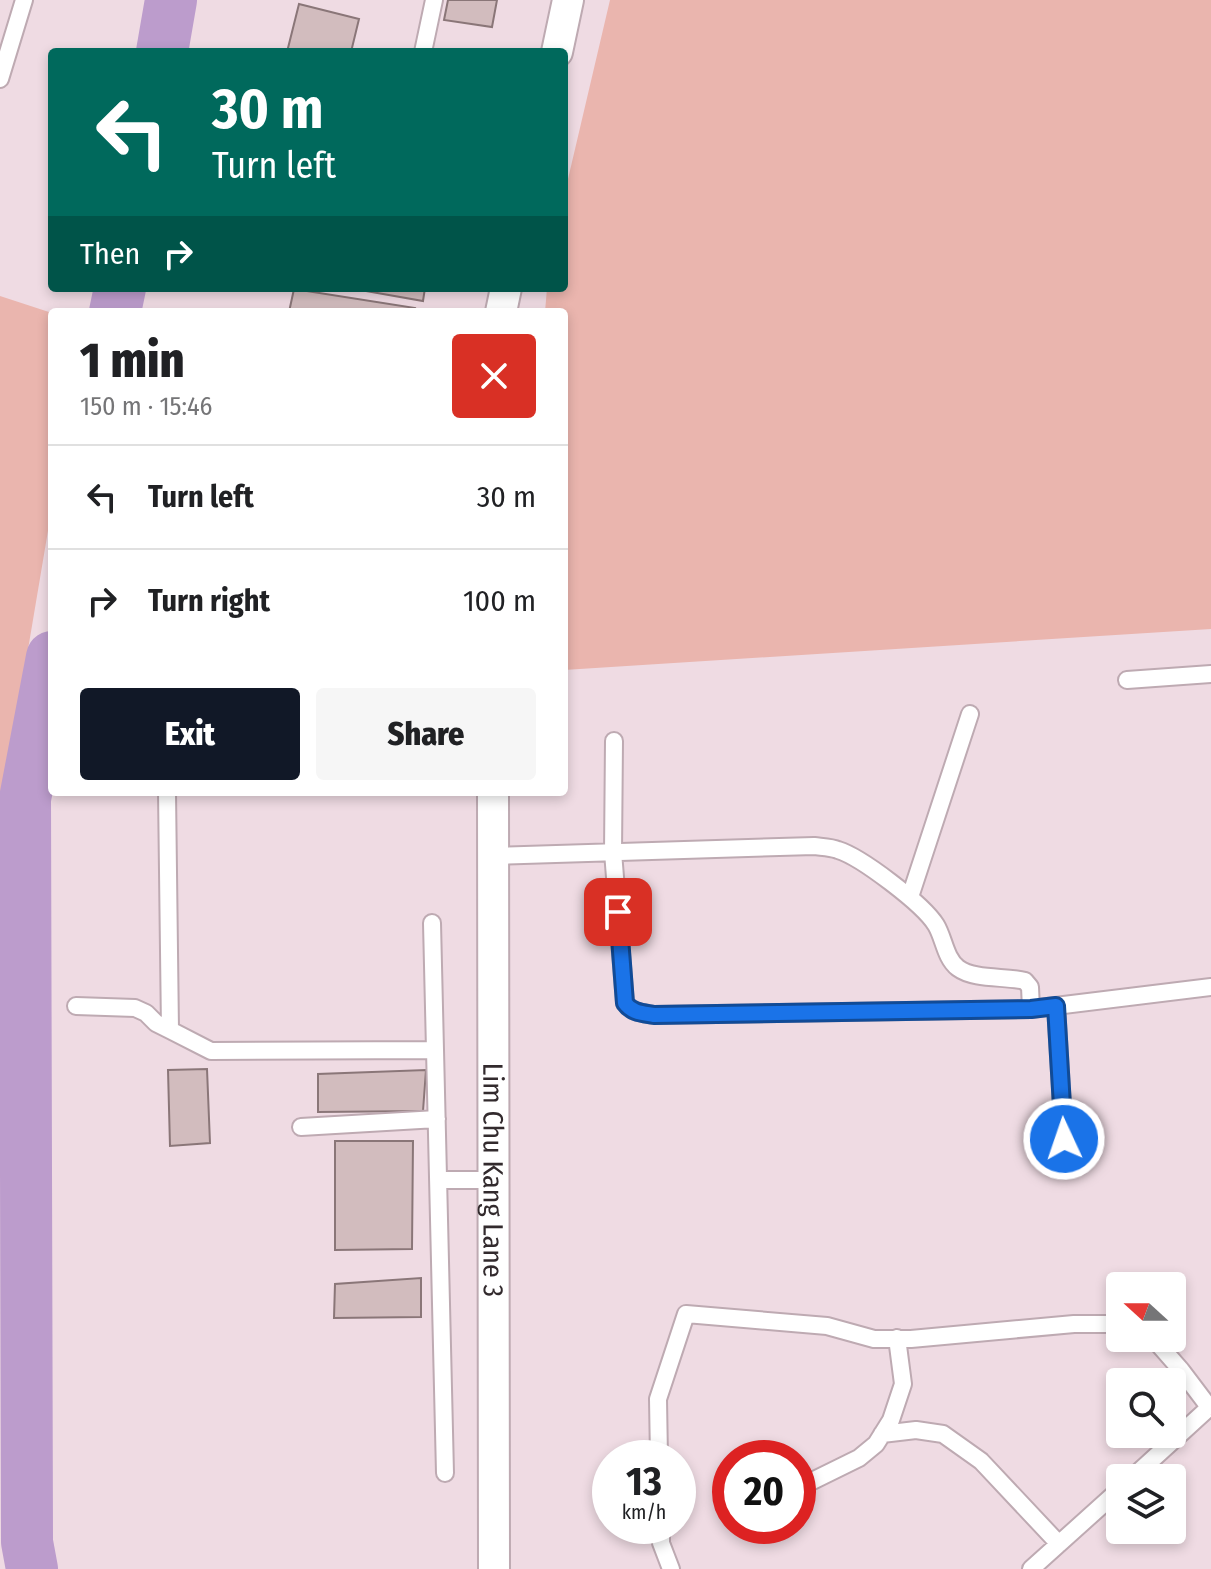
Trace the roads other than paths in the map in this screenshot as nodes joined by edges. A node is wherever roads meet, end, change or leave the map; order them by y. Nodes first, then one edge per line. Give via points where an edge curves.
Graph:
1 (24, 0) edge
2 (434, 0) edge
3 (568, 0) edge
4 (424, 48) edge
5 (558, 48) edge
6 (0, 79) edge
7 (1211, 674) edge
8 (1127, 680) dead end
9 (970, 714) dead end
10 (614, 741) dead end
11 (167, 796) edge
12 (493, 796) edge
13 (613, 852) junction
14 (493, 856) junction
15 (910, 897) junction
16 (432, 923) dead end
17 (1211, 987) edge
18 (76, 1006) dead end
19 (1056, 1006) junction
20 (1031, 1009) junction
21 (170, 1030) junction
22 (435, 1050) junction
23 (437, 1119) junction
24 (301, 1127) dead end
25 (1064, 1139) dead end
26 (438, 1180) junction
27 (493, 1180) junction
28 (1106, 1324) edge
29 (897, 1338) junction
30 (1165, 1352) edge
31 (1210, 1407) edge
32 (882, 1434) junction
33 (659, 1440) edge
34 (1147, 1464) edge
35 (445, 1473) dead end
36 (816, 1479) edge
37 (1106, 1502) edge
38 (661, 1544) edge
39 (1059, 1544) junction
40 (494, 1569) edge
41 (671, 1569) edge
42 (1031, 1569) edge

1 - 6 lane
2 - 4 lane
3 - 5 street
7 - 8 lane
9 - 15 lane
10 - 13 lane
11 - 21 lane
12 - 14 street, Lim Chu Kang Lane 3
13 - 14 lane
13 - 15 lane via 814,846 839,850
13 - 20 lane via 625,1003 635,1011 654,1015
14 - 27 street, Lim Chu Kang Lane 3
15 - 20 lane via 937,926 960,970 1025,981
16 - 22 lane
17 - 19 lane
18 - 21 lane via 135,1008
19 - 20 lane
19 - 25 lane
21 - 22 lane via 211,1051
22 - 23 lane
23 - 24 lane
23 - 26 lane
26 - 27 lane
26 - 35 lane
27 - 40 street, Lim Chu Kang Lane 3
28 - 29 lane
29 - 32 lane via 903,1384
29 - 33 lane via 874,1339 827,1326 686,1314 658,1399
30 - 31 lane
31 - 34 lane
32 - 36 lane via 859,1458
32 - 39 lane via 943,1434 981,1461
37 - 39 lane
38 - 41 lane
39 - 42 lane

